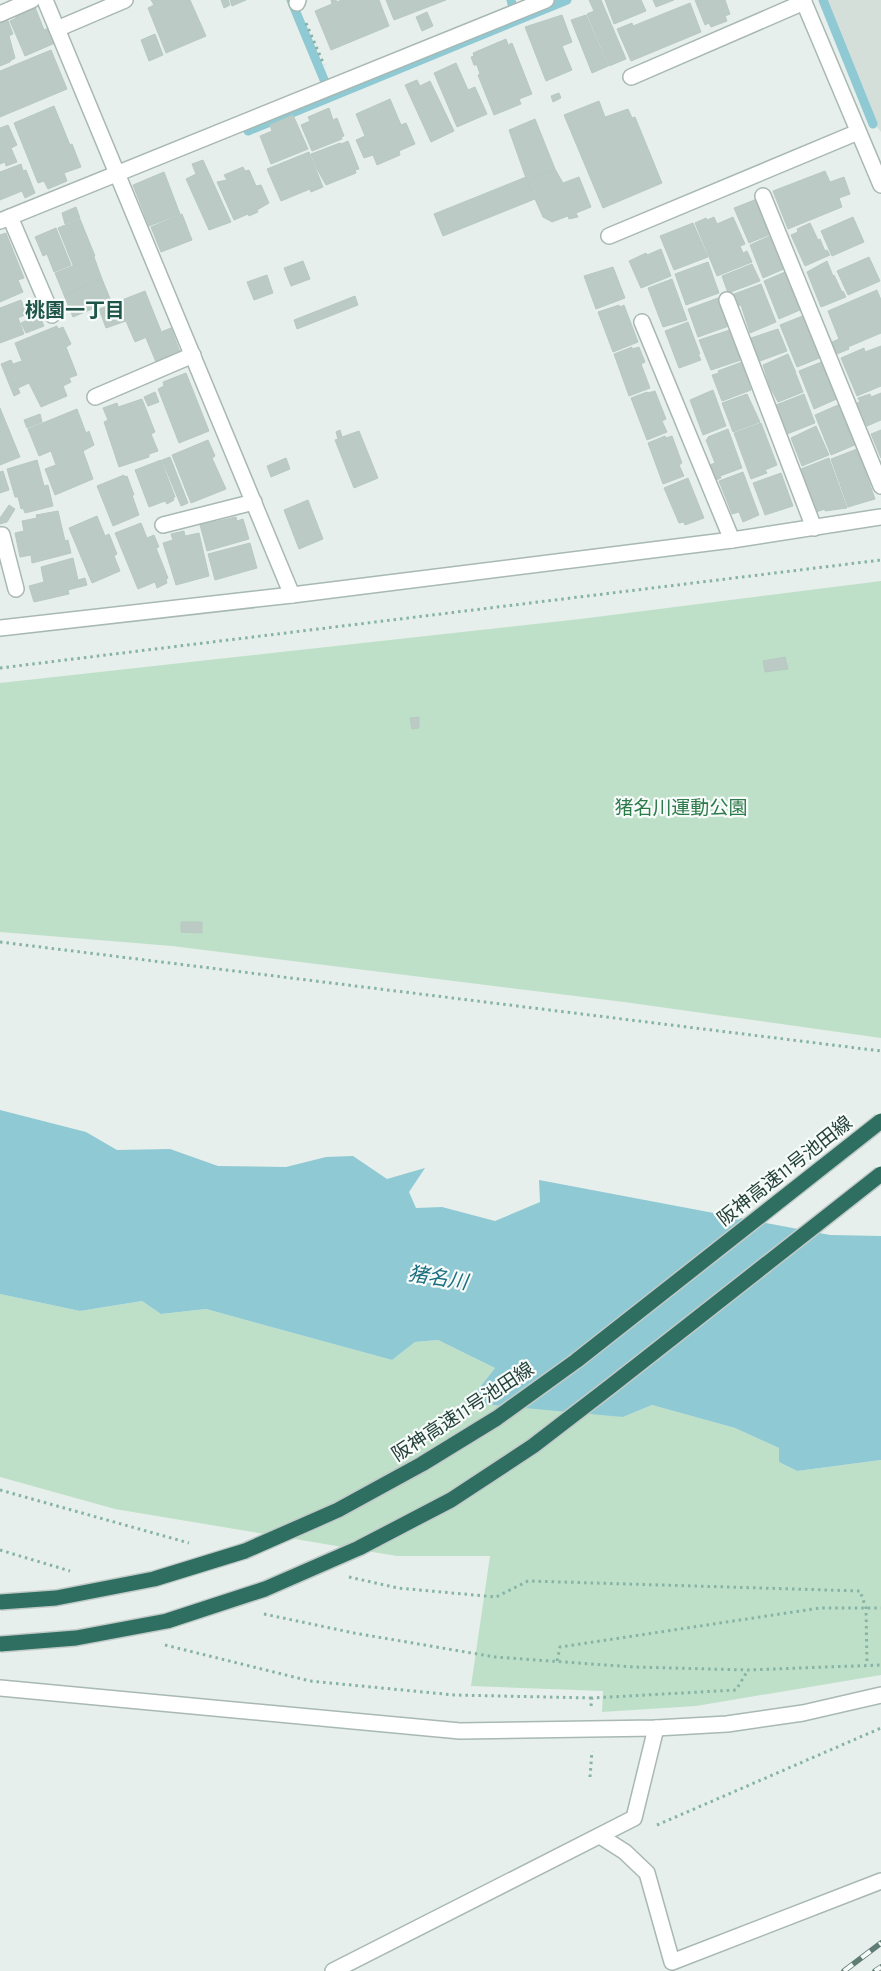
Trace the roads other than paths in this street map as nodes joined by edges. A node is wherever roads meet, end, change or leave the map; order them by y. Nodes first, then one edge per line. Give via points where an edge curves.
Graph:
1 (32, 0) edge
2 (45, 0) edge
3 (125, 0) edge
4 (546, 0) edge
5 (804, 1) edge
6 (524, 4) edge
7 (0, 14) edge
8 (57, 29) junction
9 (631, 77) dead end
10 (858, 132) junction
11 (874, 151) edge
12 (117, 174) junction
13 (881, 185) edge
14 (763, 196) dead end
15 (5, 219) edge
16 (609, 236) dead end
17 (727, 300) dead end
18 (52, 315) dead end
19 (642, 322) dead end
20 (192, 355) junction
21 (95, 397) dead end
22 (881, 486) edge
23 (254, 502) junction
24 (881, 517) edge
25 (163, 525) dead end
26 (814, 528) junction
27 (0, 536) edge
28 (732, 540) junction
29 (16, 589) dead end
30 (292, 595) junction
31 (0, 628) edge
32 (881, 1121) edge
33 (881, 1174) edge
34 (0, 1602) edge
35 (0, 1644) edge
36 (0, 1688) edge
37 (881, 1695) edge
38 (656, 1728) junction
39 (600, 1836) junction
40 (881, 1881) edge
41 (333, 1971) edge

1 - 7 street
2 - 8 street
3 - 8 street
4 - 6 street
5 - 9 street
5 - 10 street
6 - 12 street via 333,87
8 - 12 street
10 - 11 street
10 - 16 street
11 - 13 street
12 - 15 street
12 - 20 street
14 - 22 street
15 - 18 street
17 - 26 street
19 - 28 street
20 - 21 street
20 - 23 street
23 - 25 street
23 - 30 street
24 - 26 street
26 - 28 street
27 - 29 street
28 - 30 street
30 - 31 street
32 - 34 highway, 阪神高速11号池田線, bridge via 576,1361 505,1412 422,1464 338,1510 244,1551 154,1579 56,1598
33 - 35 highway, bridge via 533,1446 450,1500 359,1548 265,1589 167,1621 76,1638
36 - 38 street via 460,1731
37 - 38 street via 803,1713 727,1724
38 - 39 street via 634,1818
39 - 40 street via 625,1852 647,1873 672,1962
39 - 41 street

